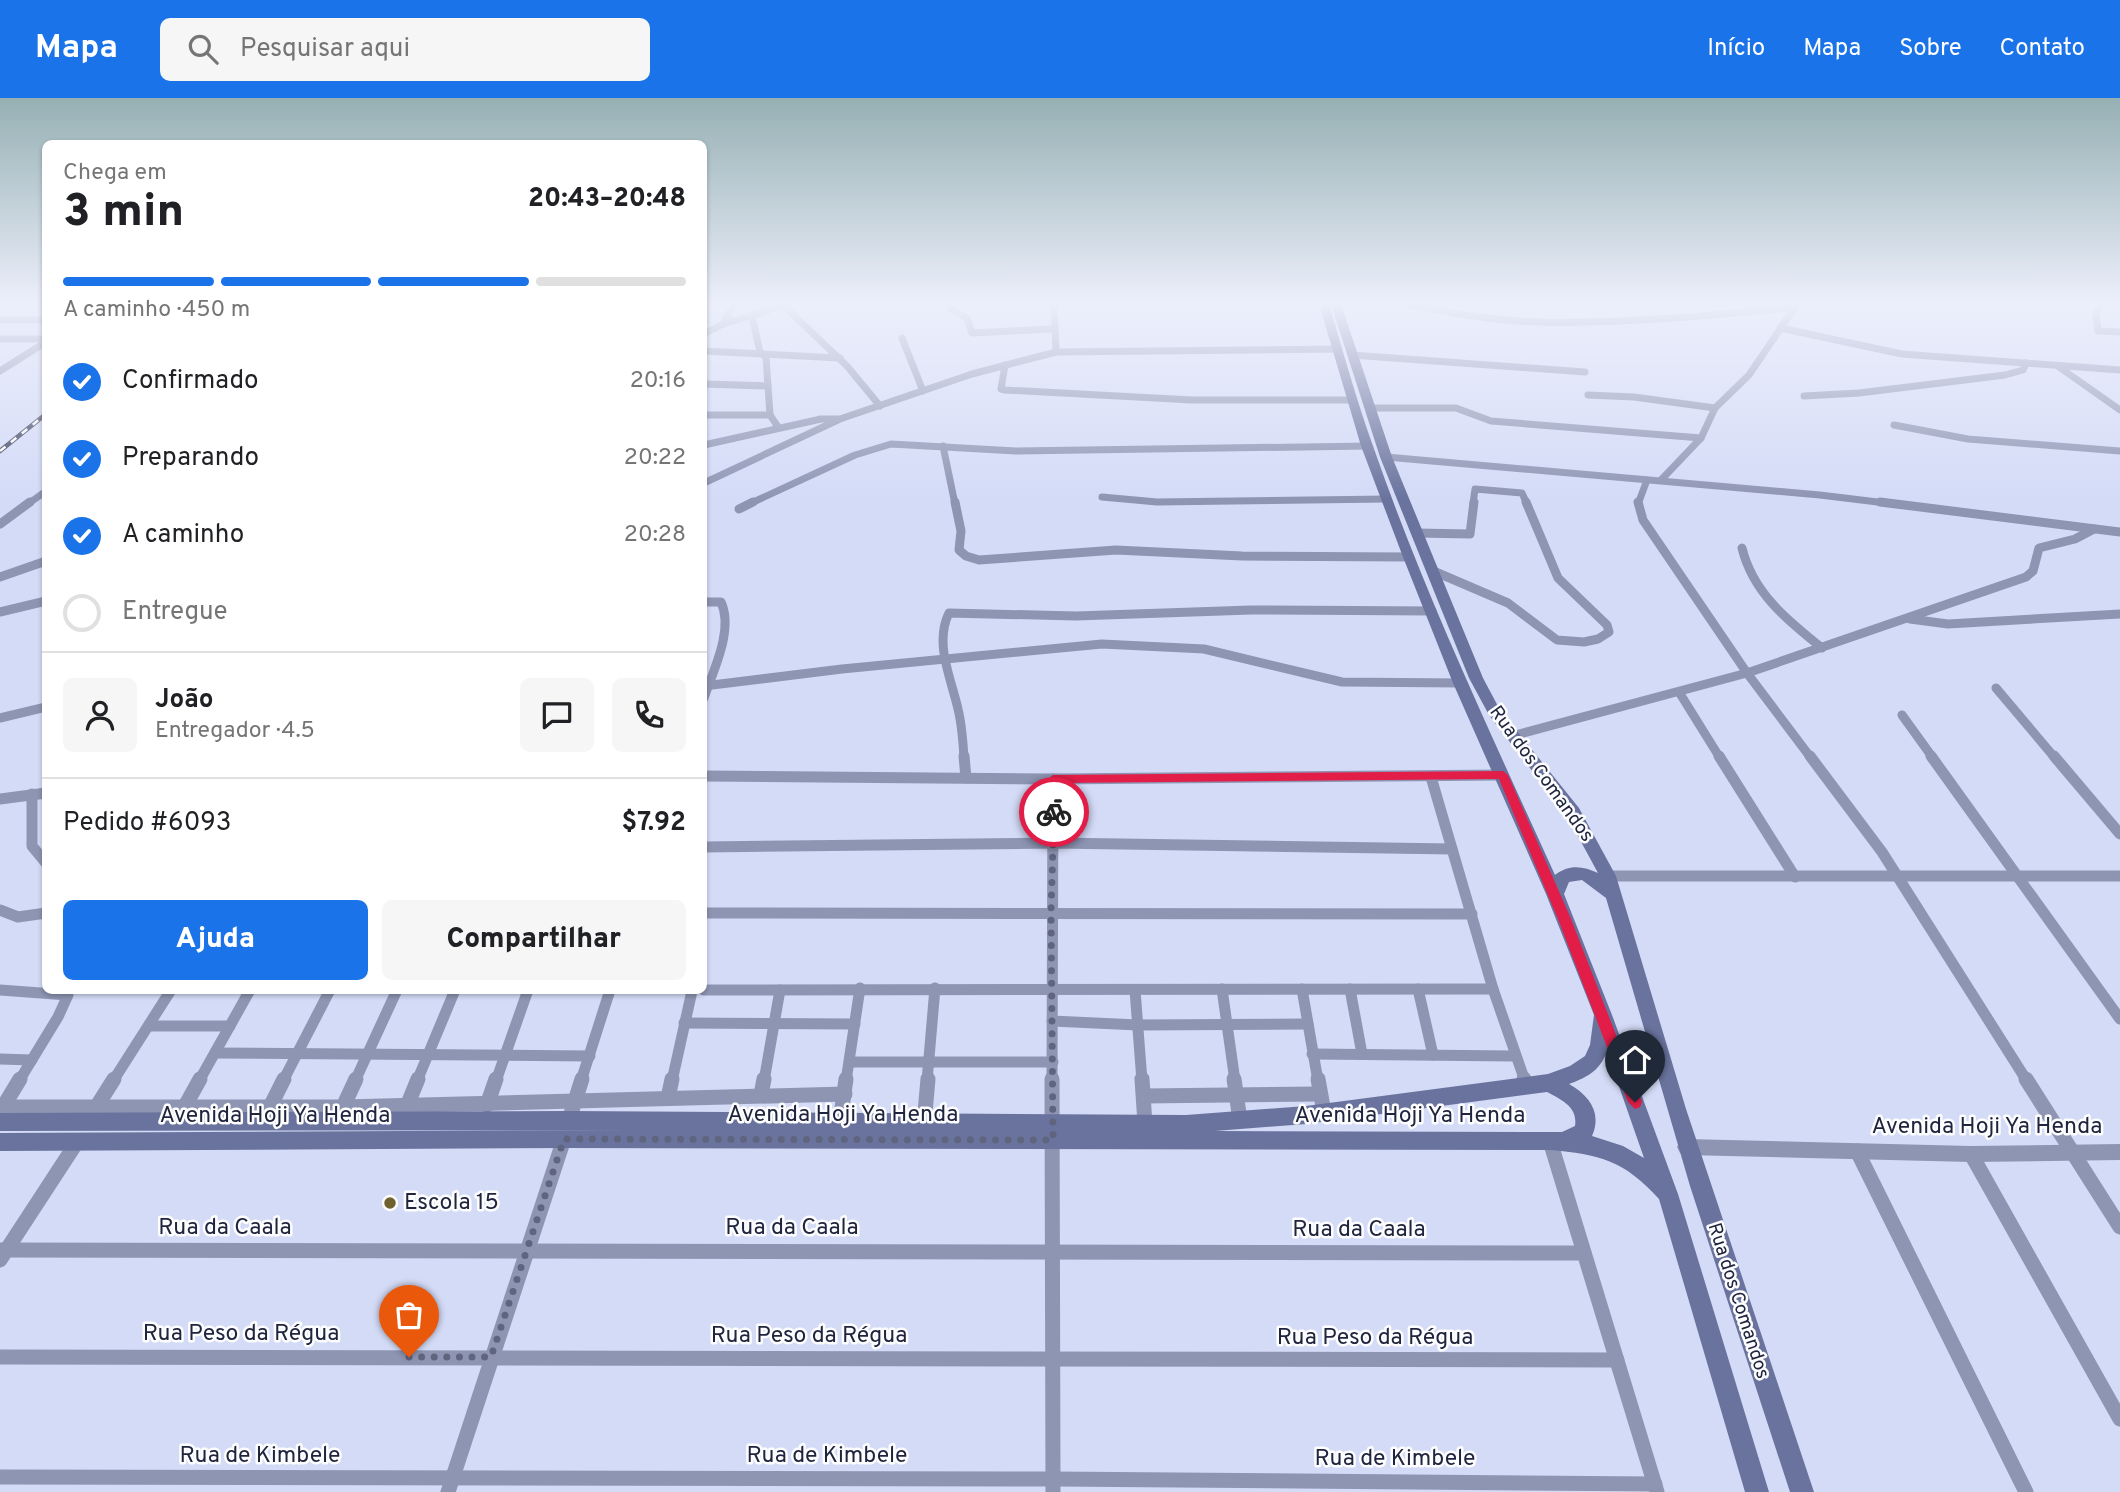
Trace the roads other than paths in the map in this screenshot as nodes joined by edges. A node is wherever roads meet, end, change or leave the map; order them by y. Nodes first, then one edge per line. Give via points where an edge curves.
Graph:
1 (766, 369) edge
2 (851, 369) edge
3 (914, 369) edge
4 (992, 369) edge
5 (1004, 369) edge
6 (1343, 369) edge
7 (1357, 369) edge
8 (1528, 369) edge
9 (1753, 369) edge
10 (2023, 369) edge
11 (2063, 369) edge
12 (1585, 372) dead end
13 (707, 384) edge
14 (768, 387) junction
15 (923, 391) junction
16 (1588, 395) dead end
17 (1804, 396) dead end
18 (1352, 400) junction
19 (880, 406) junction
20 (1369, 408) junction
21 (1715, 408) junction
22 (2120, 410) edge
23 (707, 415) edge
24 (770, 415) junction
25 (841, 419) junction
26 (1894, 425) dead end
27 (778, 427) junction
28 (1701, 438) junction
29 (707, 444) edge
30 (943, 446) junction
31 (1367, 446) junction
32 (2120, 451) edge
33 (1386, 457) junction
34 (1647, 480) junction
35 (1661, 480) junction
36 (707, 482) edge
37 (42, 494) edge
38 (1102, 496) dead end
39 (1387, 499) junction
40 (739, 509) dead end
41 (0, 524) edge
42 (2120, 525) edge
43 (2091, 529) junction
44 (2120, 532) edge
45 (1417, 533) junction
46 (1742, 548) dead end
47 (1409, 556) junction
48 (42, 562) edge
49 (42, 568) edge
50 (1431, 570) junction
51 (16, 572) junction
52 (0, 577) edge
53 (42, 602) edge
54 (707, 602) edge
55 (1432, 611) junction
56 (0, 612) edge
57 (2120, 614) edge
58 (1910, 619) junction
59 (1822, 648) junction
60 (945, 661) junction
61 (1746, 673) junction
62 (707, 683) edge
63 (1460, 683) junction
64 (707, 686) edge
65 (1996, 688) dead end
66 (1679, 692) junction
67 (42, 708) edge
68 (1902, 715) dead end
69 (0, 718) edge
70 (1512, 736) junction
71 (1503, 775) junction
72 (707, 776) edge
73 (1432, 777) junction
74 (966, 778) junction
75 (1053, 779) junction
76 (42, 793) edge
77 (32, 794) junction
78 (0, 799) edge
79 (2120, 834) edge
80 (1054, 844) junction
81 (707, 847) edge
82 (1452, 849) junction
83 (42, 858) edge
84 (2120, 876) edge
85 (1796, 877) junction
86 (2015, 877) junction
87 (1899, 878) junction
88 (1610, 885) junction
89 (1555, 894) junction
90 (0, 910) edge
91 (1051, 912) junction
92 (707, 913) edge
93 (42, 914) edge
94 (1472, 915) junction
95 (860, 988) junction
96 (935, 988) junction
97 (1052, 989) junction
98 (1222, 989) junction
99 (1302, 989) junction
100 (1350, 989) junction
101 (1418, 989) junction
102 (1493, 989) junction
103 (0, 990) edge
104 (707, 990) edge
105 (780, 990) junction
106 (1135, 990) junction
107 (42, 993) edge
108 (54, 994) edge
109 (169, 994) edge
110 (248, 994) edge
111 (328, 994) edge
112 (395, 994) edge
113 (453, 994) edge
114 (526, 994) edge
115 (609, 994) edge
116 (690, 994) edge
117 (1603, 1015) junction
118 (2120, 1019) edge
119 (1052, 1021) junction
120 (684, 1023) junction
121 (774, 1024) junction
122 (855, 1024) junction
123 (1225, 1024) junction
124 (1308, 1024) junction
125 (1138, 1025) junction
126 (149, 1026) junction
127 (230, 1026) junction
128 (215, 1053) junction
129 (298, 1053) junction
130 (368, 1054) junction
131 (1312, 1054) junction
132 (1362, 1054) junction
133 (428, 1055) junction
134 (1433, 1055) junction
135 (503, 1056) junction
136 (590, 1056) junction
137 (1514, 1056) junction
138 (0, 1059) edge
139 (32, 1060) junction
140 (850, 1062) junction
141 (929, 1062) junction
142 (1053, 1062) junction
143 (1548, 1083) junction
144 (1525, 1085) junction
145 (761, 1094) junction
146 (845, 1094) junction
147 (1143, 1096) junction
148 (1237, 1096) junction
149 (668, 1098) junction
150 (1321, 1103) junction
151 (487, 1105) junction
152 (97, 1106) junction
153 (407, 1106) junction
154 (270, 1107) junction
155 (343, 1107) junction
156 (184, 1108) junction
157 (1, 1112) edge
158 (1240, 1120) junction
159 (569, 1121) junction
160 (840, 1122) junction
161 (924, 1124) junction
162 (1145, 1124) junction
163 (1053, 1133) junction
164 (1558, 1141) junction
165 (0, 1142) edge
166 (77, 1142) junction
167 (1686, 1147) junction
168 (1857, 1151) junction
169 (2074, 1153) junction
170 (2120, 1153) edge
171 (1971, 1154) junction
172 (1668, 1194) junction
173 (2120, 1227) edge
174 (526, 1250) junction
175 (1054, 1252) junction
176 (1584, 1253) junction
177 (2, 1254) edge
178 (0, 1357) edge
179 (491, 1357) junction
180 (1617, 1360) junction
181 (1054, 1361) junction
182 (2120, 1419) edge
183 (0, 1477) edge
184 (449, 1485) edge
185 (1053, 1486) edge
186 (1656, 1488) edge
187 (1758, 1492) edge
188 (1802, 1492) edge
189 (2026, 1492) edge

1 - 14 street
2 - 19 street
3 - 15 street
4 - 15 street
5 - 18 street via 1001,388 1006,390 1192,400
6 - 18 main road, Rua dos Comandos
7 - 20 main road, Rua dos Comandos
8 - 12 street
9 - 21 street
10 - 17 street via 1860,393
11 - 22 street
13 - 14 street
14 - 24 street
15 - 19 street
16 - 21 street
18 - 31 main road, Rua dos Comandos
19 - 25 street
20 - 28 street via 1456,408 1491,421
20 - 33 main road, Rua dos Comandos
21 - 28 street
23 - 24 street
24 - 27 street
25 - 27 street
25 - 36 street
26 - 32 street via 1968,439
27 - 29 street
28 - 35 street
30 - 31 street via 1016,451
30 - 40 street via 877,447
30 - 47 street via 961,531 958,550 974,559 1116,550 1232,556
31 - 39 main road, Rua dos Comandos
33 - 34 street
33 - 45 main road, Rua dos Comandos
34 - 35 street
34 - 61 street via 1637,500 1643,520
35 - 43 street
37 - 41 street
38 - 39 street via 1157,502
39 - 47 main road, Rua dos Comandos
42 - 43 street
43 - 44 street
43 - 58 street via 2076,539 2039,548 2033,571 2026,577
45 - 50 main road, Rua dos Comandos
45 - 50 street via 1470,534 1477,488 1522,493 1558,578 1609,632 1584,642 1557,640 1508,603
46 - 59 street via 1774,608
47 - 55 main road, Rua dos Comandos
48 - 51 street
49 - 51 street
50 - 70 main road, Rua dos Comandos via 1476,678
51 - 52 street
53 - 56 street
54 - 62 street via 722,602 726,610
55 - 60 street via 1251,610 1076,616 954,612 946,617
55 - 63 main road, Rua dos Comandos
57 - 58 street via 1948,624
58 - 59 street
59 - 61 street
60 - 63 street via 1092,644 1192,647 1342,682
60 - 64 street
60 - 74 street via 959,715
61 - 66 street
61 - 87 street
63 - 71 main road, Rua dos Comandos
65 - 79 street
66 - 70 street
66 - 85 street
67 - 69 street
68 - 86 street
70 - 88 main road, Rua dos Comandos via 1573,812
71 - 73 street
71 - 89 main road, Rua dos Comandos
72 - 74 street
73 - 75 street
73 - 82 street
74 - 75 street
75 - 80 street
76 - 77 street
77 - 78 street
77 - 83 street via 32,846
80 - 81 street
80 - 82 street
80 - 91 street
82 - 94 street
84 - 86 street
85 - 87 street
85 - 88 street
86 - 87 street
86 - 118 street
87 - 169 street
88 - 89 main road via 1577,873 1562,878
88 - 167 main road, Rua dos Comandos
89 - 117 main road, Rua dos Comandos
90 - 93 street via 18,917
91 - 92 street
91 - 94 street
91 - 97 street
94 - 102 street
95 - 96 street
95 - 105 street
95 - 122 street
96 - 97 street
96 - 141 street
97 - 106 street
97 - 119 street
98 - 99 street
98 - 106 street
98 - 123 street
99 - 100 street
99 - 124 street
100 - 101 street
100 - 132 street
101 - 102 street
101 - 134 street
102 - 137 street
103 - 107 street
104 - 105 street
105 - 121 street
106 - 125 street
108 - 139 street via 68,995 66,1003
109 - 126 street
110 - 127 street
111 - 129 street
112 - 130 street
113 - 133 street
114 - 135 street
115 - 136 street
116 - 120 street
117 - 143 main road, Avenida Hoji Ya Henda via 1600,1053 1592,1064
117 - 172 main road, Rua dos Comandos
119 - 125 street
119 - 142 street
120 - 121 street
120 - 149 street
121 - 122 street
121 - 145 street
122 - 140 street
123 - 124 street
123 - 125 street
123 - 148 street
124 - 131 street
125 - 147 street
126 - 127 street
126 - 152 street
127 - 128 street
128 - 129 street
128 - 156 street
129 - 130 street
129 - 154 street
130 - 133 street
130 - 155 street
131 - 132 street
131 - 150 street
132 - 134 street
133 - 135 street
133 - 153 street
134 - 137 street
135 - 136 street
135 - 151 street
136 - 159 street
137 - 144 street
138 - 139 street
139 - 157 street
140 - 141 street
140 - 146 street
141 - 142 street
141 - 161 street
142 - 163 street
143 - 144 main road, Avenida Hoji Ya Henda
143 - 164 main road via 1574,1095 1588,1123 1584,1132
144 - 150 main road, Avenida Hoji Ya Henda
145 - 146 street
145 - 149 street
146 - 160 street
147 - 148 street
147 - 162 street
148 - 150 street
148 - 158 street
149 - 159 street
150 - 158 main road, Avenida Hoji Ya Henda
151 - 153 street
151 - 159 street
152 - 156 street
152 - 157 street
153 - 155 street
154 - 155 street
154 - 156 street
157 - 159 main road, Avenida Hoji Ya Henda
158 - 162 main road, Avenida Hoji Ya Henda
159 - 160 main road, Avenida Hoji Ya Henda
159 - 163 main road, Avenida Hoji Ya Henda
159 - 166 main road, Avenida Hoji Ya Henda
159 - 174 street
160 - 161 main road, Avenida Hoji Ya Henda
161 - 163 main road, Avenida Hoji Ya Henda
162 - 163 main road, Avenida Hoji Ya Henda
163 - 164 main road, Avenida Hoji Ya Henda
163 - 175 street
164 - 172 main road, Avenida Hoji Ya Henda via 1593,1144 1620,1153 1646,1170
164 - 176 street
165 - 166 main road, Avenida Hoji Ya Henda
166 - 177 street
167 - 168 street, Avenida Hoji Ya Henda
167 - 188 main road, Rua dos Comandos
168 - 171 street, Avenida Hoji Ya Henda
168 - 189 street
169 - 170 street, Avenida Hoji Ya Henda
169 - 171 street, Avenida Hoji Ya Henda
169 - 173 street
171 - 182 street
172 - 187 main road, Rua dos Comandos
174 - 175 street, Rua da Caala
174 - 177 street, Rua da Caala
174 - 179 street
175 - 176 street, Rua da Caala
175 - 181 street
176 - 180 street
178 - 179 street, Rua Peso da Régua
179 - 181 street, Rua Peso da Régua
179 - 184 street
180 - 181 street, Rua Peso da Régua
180 - 186 street
181 - 185 street
183 - 184 street, Rua de Kimbele
184 - 185 street, Rua de Kimbele
185 - 186 street, Rua de Kimbele

